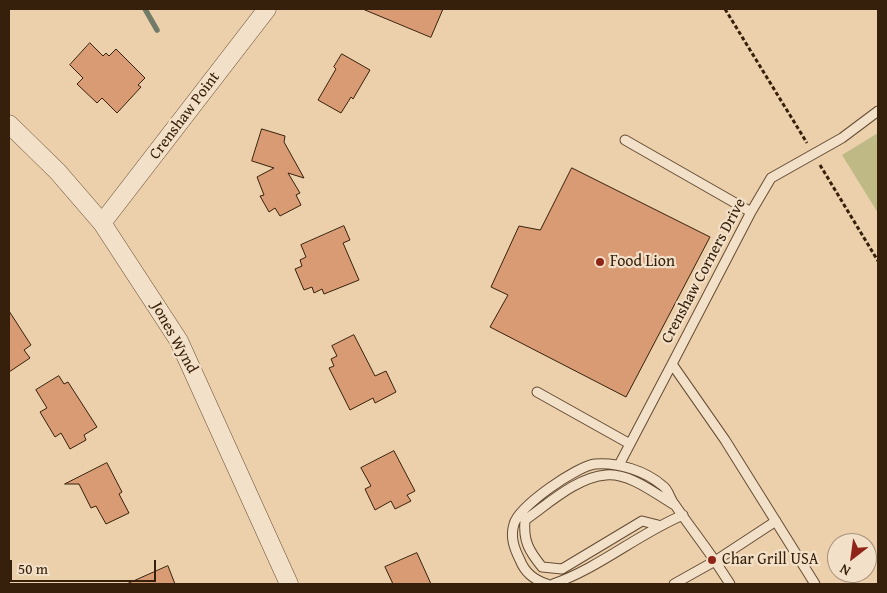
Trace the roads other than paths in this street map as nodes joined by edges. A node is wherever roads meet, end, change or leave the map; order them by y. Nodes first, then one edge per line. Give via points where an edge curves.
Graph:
1 (267, 9) edge
2 (878, 111) edge
3 (9, 124) edge
4 (625, 140) dead end
5 (751, 212) junction
6 (102, 222) junction
7 (672, 364) junction
8 (537, 392) dead end
9 (630, 444) junction
10 (619, 465) junction
11 (674, 504) junction
12 (683, 514) junction
13 (776, 521) junction
14 (658, 526) junction
15 (716, 561) junction
16 (289, 584) edge
17 (547, 584) edge
18 (553, 584) edge
19 (674, 584) edge
20 (730, 584) edge
21 (815, 584) edge

1 - 6 street, Crenshaw Point
2 - 5 lane, Crenshaw Corners Drive via 842,138 771,178
3 - 6 street, Jones Wynd via 58,172
4 - 5 lane
5 - 7 lane, Crenshaw Corners Drive
6 - 16 street, Jones Wynd via 179,340
7 - 9 lane
7 - 13 lane, Crenshaw Corners Drive
8 - 9 lane
9 - 10 lane
10 - 11 lane via 665,486
10 - 17 lane via 594,464 578,470 528,504 514,522 512,544 522,566 534,580
11 - 12 lane
11 - 14 lane via 628,479 607,475 578,485 525,520 524,533 527,549 542,567 562,569 642,521
12 - 14 lane
12 - 15 lane
13 - 15 lane
13 - 21 lane, Crenshaw Corners Drive
14 - 18 lane via 571,578
15 - 19 lane
15 - 20 lane

